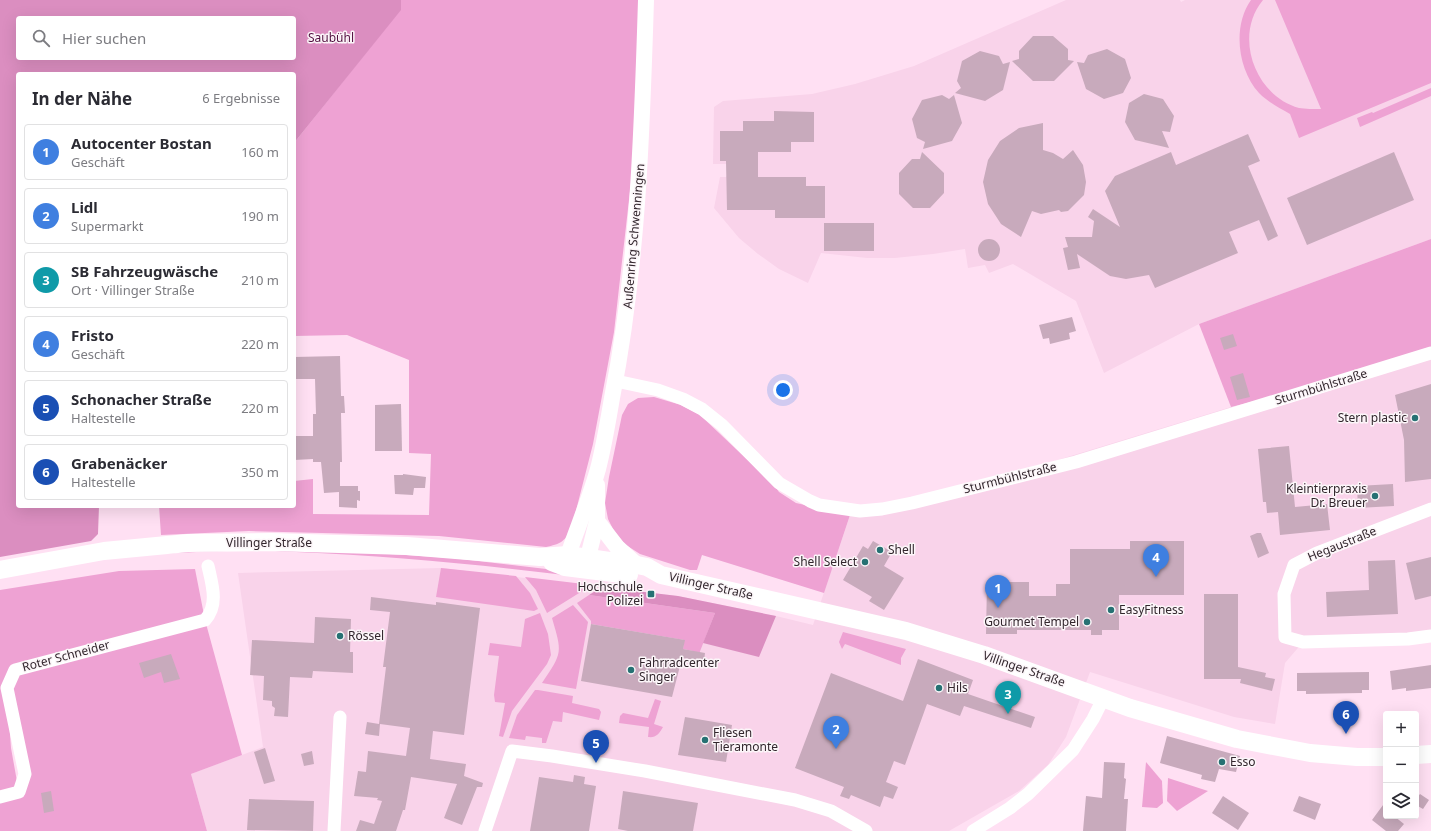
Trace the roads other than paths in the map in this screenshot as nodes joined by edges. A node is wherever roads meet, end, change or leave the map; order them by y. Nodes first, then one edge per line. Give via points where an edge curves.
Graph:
1 (646, 0) edge
2 (1431, 353) edge
3 (616, 381) junction
4 (598, 469) junction
5 (1431, 509) edge
6 (596, 521) junction
7 (567, 561) junction
8 (586, 563) junction
9 (637, 565) junction
10 (208, 566) dead end
11 (0, 570) edge
12 (661, 575) junction
13 (1431, 636) edge
14 (1103, 699) junction
15 (340, 717) dead end
16 (1431, 754) edge
17 (1419, 755) edge
18 (1383, 757) edge
19 (0, 797) edge
20 (334, 831) edge
21 (485, 831) edge
22 (866, 831) edge
23 (973, 831) edge

1 - 3 street, Außenring Schwenningen via 638,202 632,272
2 - 3 street, Sturmbühlstraße via 1076,462 912,503 860,511 819,505 779,483 722,425 702,409 658,390
3 - 4 street, Außenring Schwenningen
4 - 6 street, Außenring Schwenningen
4 - 7 street, Außenring Schwenningen
5 - 13 street, Hegaustraße via 1317,552 1294,565 1284,594 1285,637 1303,642
6 - 8 street, Außenring Schwenningen
6 - 9 street via 617,547
7 - 8 main road, Villinger Straße
7 - 11 main road, Villinger Straße via 407,546 272,542 188,543 104,551
8 - 9 main road, Villinger Straße
8 - 12 main road, Villinger Straße via 645,577
9 - 12 main road, Villinger Straße
10 - 19 street, Roter Schneider via 213,604 211,614 205,620 15,670 7,688 25,774 19,792
12 - 14 main road, Villinger Straße via 912,632 1061,682
14 - 18 main road, Villinger Straße via 1237,739 1310,753
14 - 23 street via 1073,750 1028,794
15 - 20 street
16 - 17 main road
21 - 22 street via 512,751 645,771 795,800 831,811

